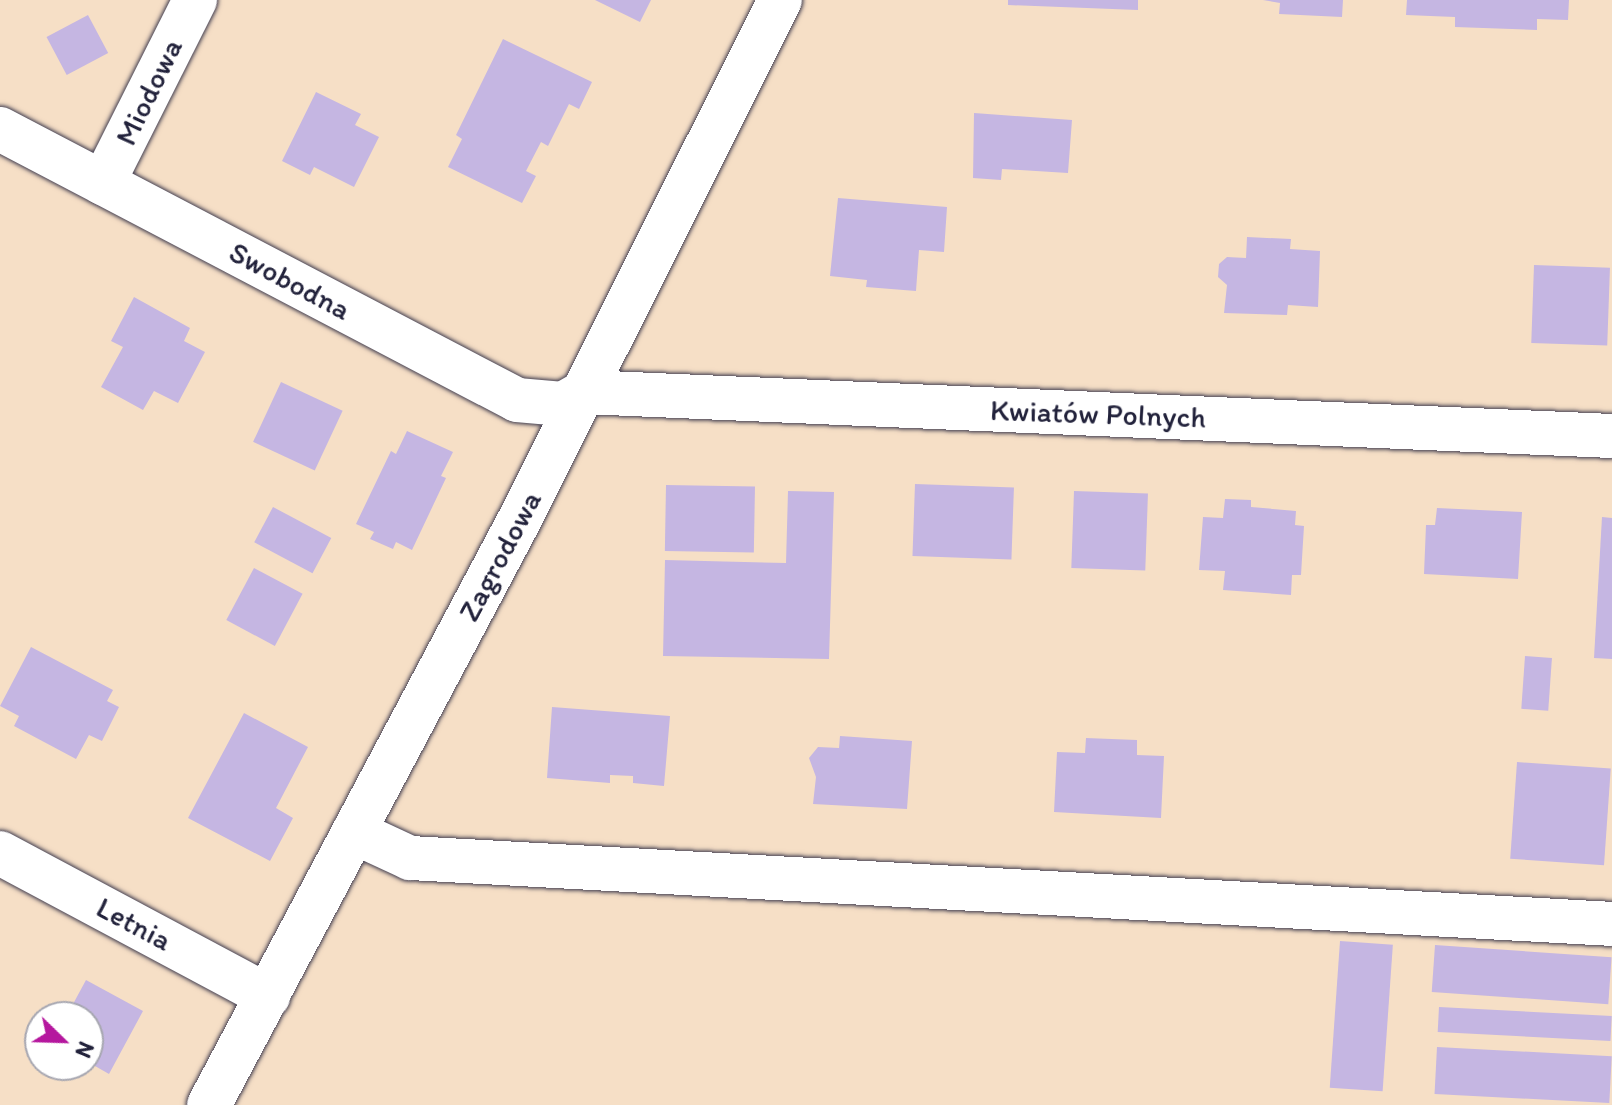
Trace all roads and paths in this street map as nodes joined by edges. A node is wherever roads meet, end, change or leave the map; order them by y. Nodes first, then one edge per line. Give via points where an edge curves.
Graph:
1 (195, 0) edge
2 (780, 0) edge
3 (0, 129) edge
4 (103, 183) junction
5 (584, 392) junction
6 (1612, 436) edge
7 (354, 832) junction
8 (0, 853) edge
9 (1612, 924) edge
10 (268, 996) junction
11 (209, 1105) edge

1 - 4 street, Miodowa
2 - 5 street, Zagrodowa
3 - 4 street, Swobodna
4 - 5 street, Swobodna via 517,400 563,404
5 - 6 street, Kwiatów Polnych
5 - 7 street, Zagrodowa
7 - 9 street via 410,858
7 - 10 street, Zagrodowa
8 - 10 street, Letnia
10 - 11 street, Zagrodowa

